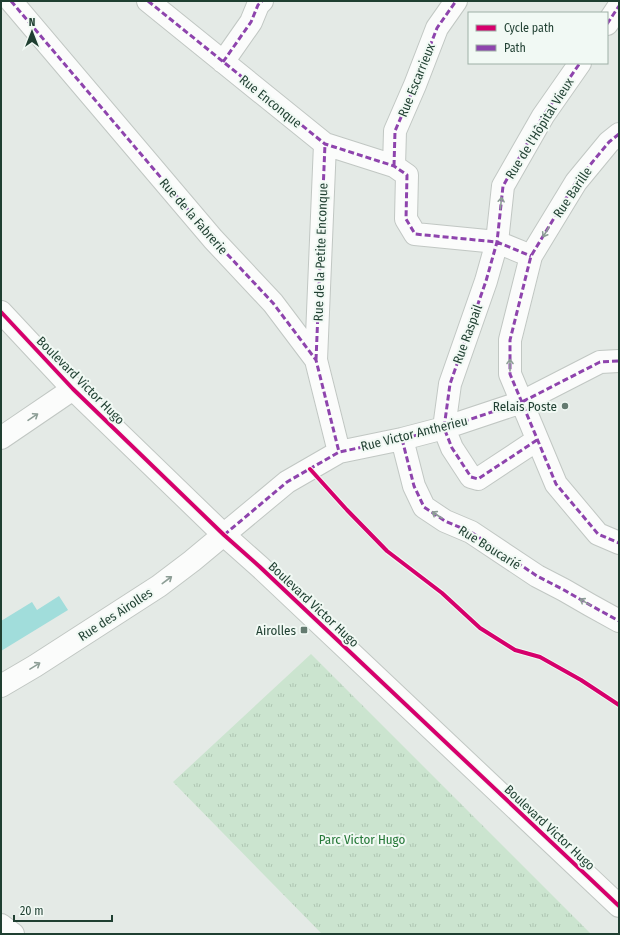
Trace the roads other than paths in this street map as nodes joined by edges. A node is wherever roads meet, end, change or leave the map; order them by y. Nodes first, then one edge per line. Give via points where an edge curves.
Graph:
1 (11, 1) edge
2 (148, 1) edge
3 (262, 1) edge
4 (456, 1) edge
5 (619, 6) edge
6 (608, 22) edge
7 (223, 62) junction
8 (579, 64) edge
9 (619, 134) edge
10 (324, 144) junction
11 (400, 170) junction
12 (497, 242) junction
13 (532, 256) junction
14 (1, 312) edge
15 (316, 360) junction
16 (619, 361) edge
17 (73, 389) junction
18 (522, 402) junction
19 (444, 428) junction
20 (1, 438) edge
21 (402, 439) junction
22 (537, 440) junction
23 (339, 452) junction
24 (224, 535) junction
25 (619, 542) edge
26 (619, 621) edge
27 (1, 686) edge
28 (619, 906) edge
29 (1, 925) edge
30 (13, 934) edge

1 - 15 street, Rue de la Fabrerie via 213,239 273,303
2 - 7 street, Rue Enconque
3 - 7 street via 251,22
4 - 11 street, Rue Escarrieux via 437,28 395,131
5 - 6 street
7 - 10 street, Rue Enconque
12 -> 8 street, Rue de l'Hôpital Vieux via 503,186 543,116
9 -> 13 street, Rue Barille via 609,142 576,182
10 - 11 street, Rue Enconque
10 - 15 street, Rue de la Petite Enconque
11 - 12 street, Rue Escarrieux via 406,219 415,234
12 - 13 street
12 - 19 street, Rue Raspail via 450,384
18 -> 13 street, Rue Barille via 510,374 510,340
14 - 17 street, Boulevard Victor Hugo
15 - 23 street, Rue de la Fabrerie
16 - 18 street, Rue Victor Antherieu via 600,362
20 -> 17 street
17 - 24 street, Boulevard Victor Hugo
18 - 19 street, Rue Victor Antherieu
18 - 22 street, Rue Barille
19 - 21 street, Rue Victor Antherieu
19 - 22 street via 452,448 471,477 478,479
21 - 23 street, Rue Victor Antherieu
26 -> 21 street, Rue Boucarié via 537,576 471,532 445,521 424,507 414,486
22 - 25 street, Rue Barille via 556,484 598,534
23 - 24 street, Rue Victor Antherieu via 287,482
27 -> 24 street, Rue des Airolles via 159,586
24 - 28 street, Boulevard Victor Hugo
29 - 30 street

